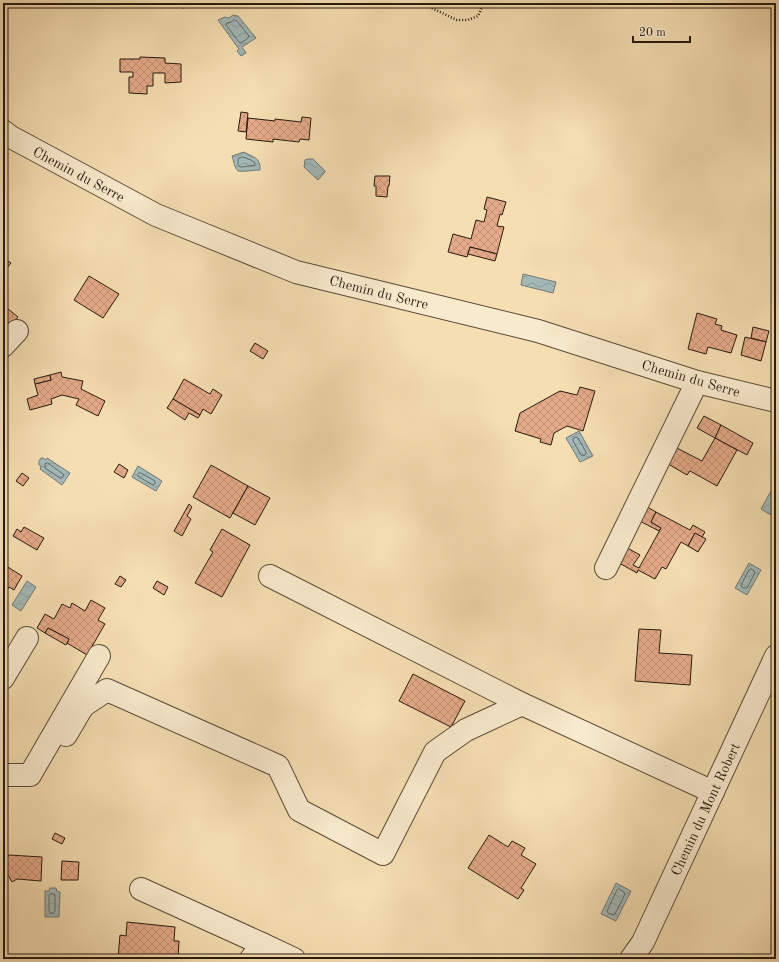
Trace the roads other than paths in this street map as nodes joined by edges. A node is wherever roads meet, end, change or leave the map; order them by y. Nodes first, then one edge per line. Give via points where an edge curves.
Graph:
1 (3, 131) edge
2 (697, 382) junction
3 (776, 401) edge
4 (606, 568) dead end
5 (270, 576) dead end
6 (27, 638) dead end
7 (99, 656) dead end
8 (776, 656) edge
9 (3, 678) edge
10 (522, 704) junction
11 (66, 736) dead end
12 (3, 776) edge
13 (713, 792) junction
14 (141, 889) dead end
15 (257, 951) edge
16 (294, 959) edge
17 (631, 959) edge

1 - 2 street, Chemin du Serre via 156,215 296,272 538,331
2 - 3 street, Chemin du Serre
2 - 4 street
5 - 10 street
6 - 9 street
7 - 12 street via 30,776
8 - 13 street, Chemin du Mont Robert
10 - 11 street via 466,730 435,752 383,854 299,810 278,766 107,690 83,706
10 - 13 street
13 - 17 street, Chemin du Mont Robert via 643,942
14 - 15 street
15 - 16 street

